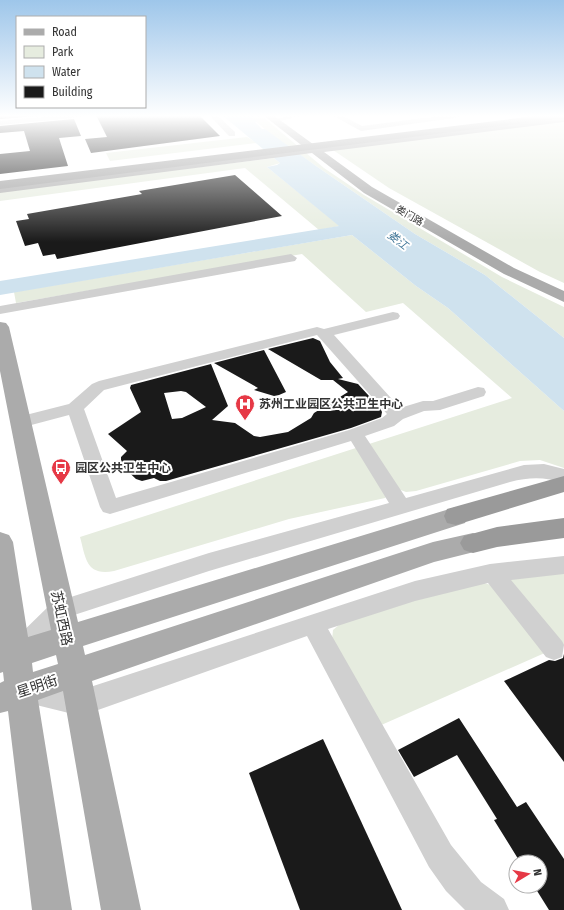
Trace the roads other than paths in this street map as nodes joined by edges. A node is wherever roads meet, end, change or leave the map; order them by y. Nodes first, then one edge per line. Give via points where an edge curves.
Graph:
1 (164, 157) edge
2 (192, 157) edge
3 (222, 157) edge
4 (258, 157) edge
5 (324, 157) edge
6 (330, 157) edge
7 (0, 178) edge
8 (0, 181) edge
9 (0, 185) edge
10 (0, 189) edge
11 (291, 258) dead end
12 (564, 291) edge
13 (564, 297) edge
14 (0, 310) edge
15 (393, 316) dead end
16 (0, 327) edge
17 (324, 333) junction
18 (478, 392) dead end
19 (75, 408) junction
20 (397, 415) junction
21 (20, 422) junction
22 (355, 434) junction
23 (564, 476) edge
24 (564, 484) edge
25 (401, 506) junction
26 (456, 516) joint
27 (564, 528) edge
28 (0, 542) edge
29 (473, 543) joint
30 (564, 565) edge
31 (493, 573) junction
32 (60, 610) junction
33 (314, 624) junction
34 (66, 639) junction
35 (554, 649) dead end
36 (8, 656) edge
37 (77, 688) junction
38 (11, 694) edge
39 (52, 910) edge
40 (121, 910) edge
41 (493, 910) edge

1 - 7 main road
2 - 8 highway
3 - 9 highway
4 - 10 main road
5 - 13 main road, 娄门路 via 372,192 510,271
6 - 12 main road, 娄门路 via 379,191 512,266
11 - 14 street
15 - 17 street
16 - 21 main road, 苏虹西路
17 - 19 street via 317,331 105,384 98,387
17 - 20 street
18 - 20 street
19 - 21 street
19 - 22 street via 110,507
20 - 22 street via 388,422
21 - 32 main road, 苏虹西路
22 - 25 street
23 - 25 street via 546,470 531,470
24 - 26 highway
25 - 32 street via 209,562
26 - 34 main road
27 - 29 highway
28 - 36 main road
29 - 37 main road, 星明街 via 433,552
30 - 31 street
31 - 33 street via 415,591
31 - 35 street
32 - 34 main road, 苏虹西路
32 - 36 street
33 - 37 street
33 - 41 street via 440,856 456,879 478,902
34 - 36 main road
34 - 37 main road, 苏虹西路
36 - 38 main road
37 - 38 main road, 星明街
37 - 40 main road, 苏虹西路
38 - 39 main road

